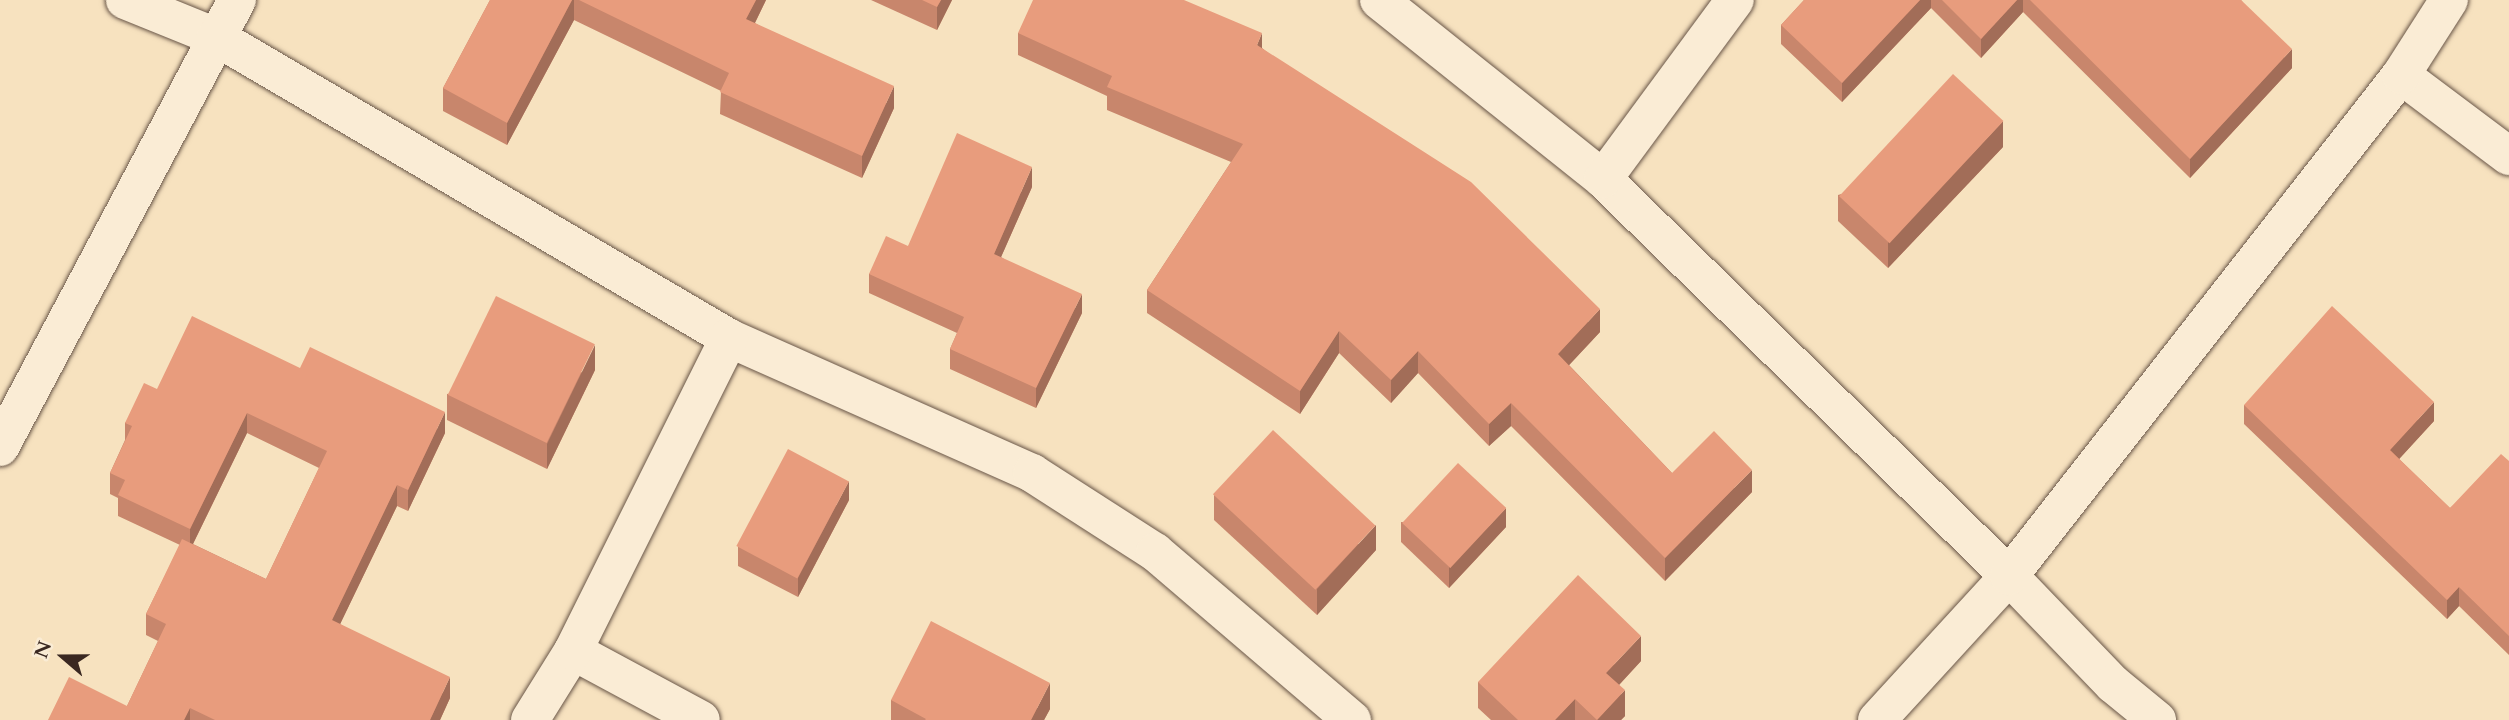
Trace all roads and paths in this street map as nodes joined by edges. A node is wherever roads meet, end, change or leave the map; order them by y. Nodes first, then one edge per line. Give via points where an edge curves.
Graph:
1 (125, 0) edge
2 (237, 0) edge
3 (1379, 0) edge
4 (1735, 0) edge
5 (2449, 0) edge
6 (216, 37) junction
7 (2401, 75) junction
8 (2509, 156) edge
9 (1603, 179) junction
10 (729, 338) junction
11 (0, 447) edge
12 (2009, 576) junction
13 (573, 651) junction
14 (530, 720) edge
15 (701, 720) edge
16 (1352, 720) edge
17 (1877, 720) edge
18 (2157, 720) edge

1 - 6 street
2 - 6 street
3 - 9 street
4 - 9 street
5 - 7 street
6 - 10 street
6 - 11 street
7 - 8 street
7 - 12 street
9 - 12 street
10 - 13 street
10 - 16 street via 1032,473 1155,552
12 - 17 street
12 - 18 street via 2113,684
13 - 14 street
13 - 15 street

